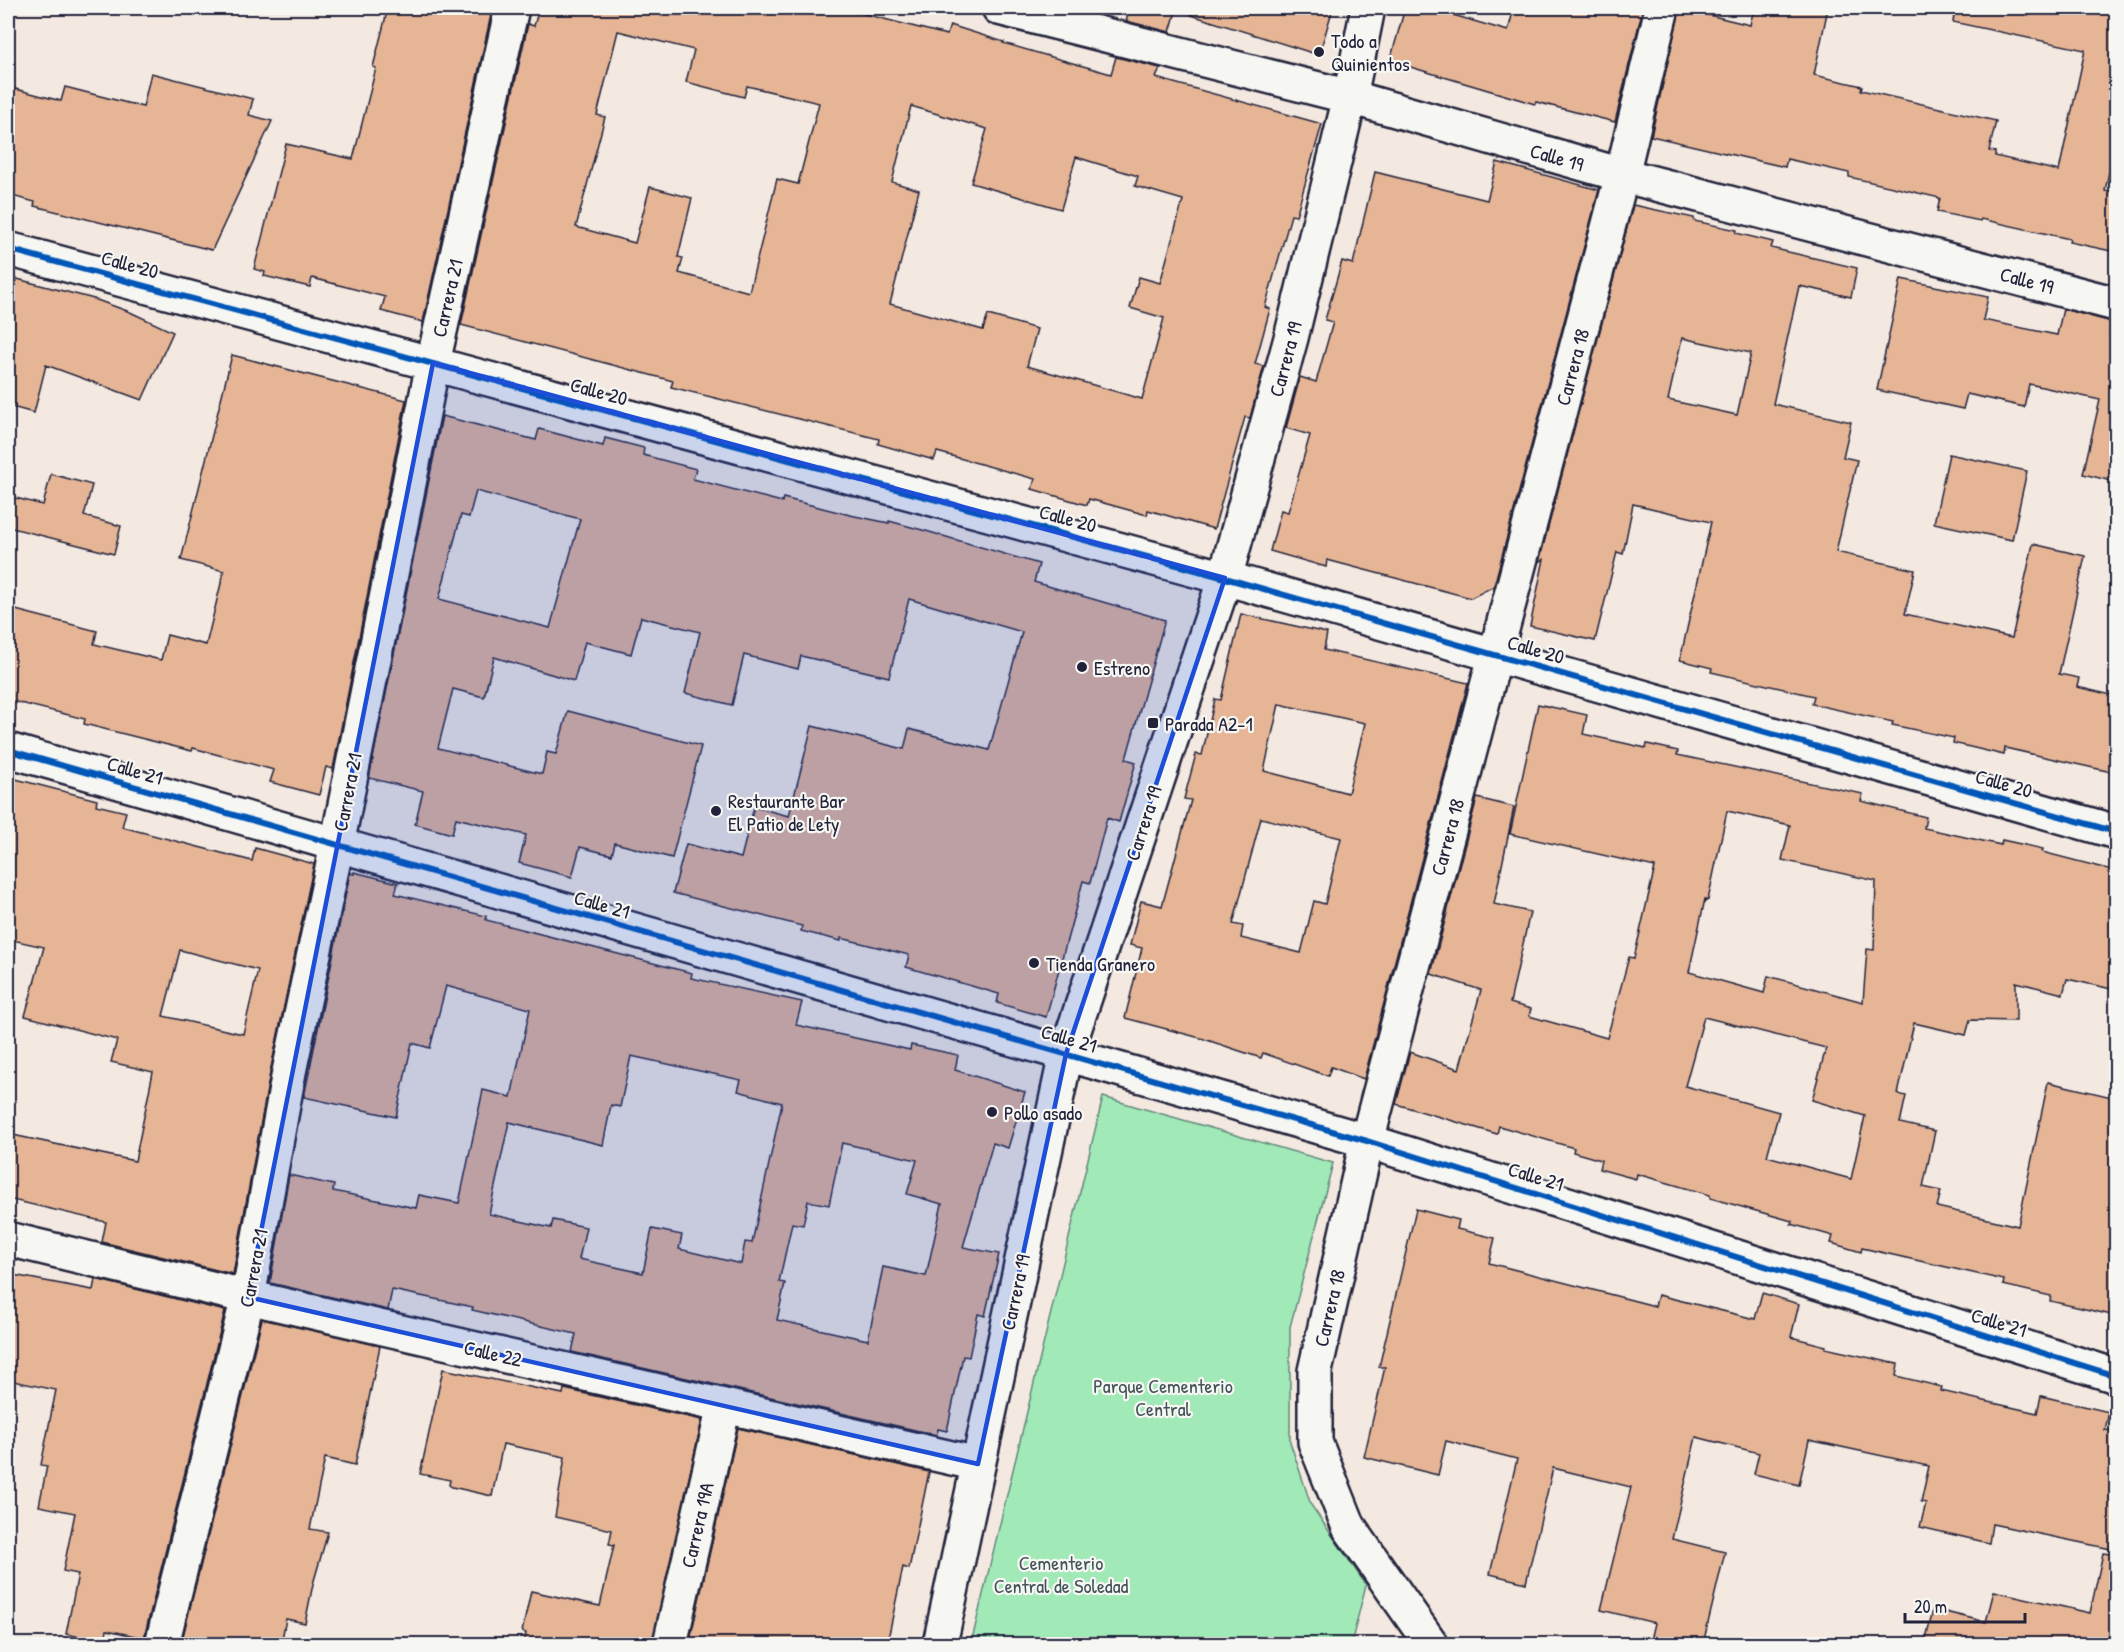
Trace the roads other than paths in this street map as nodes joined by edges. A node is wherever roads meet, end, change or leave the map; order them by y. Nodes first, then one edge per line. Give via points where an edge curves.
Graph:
1 (512, 8) edge
2 (999, 8) edge
3 (1368, 8) edge
4 (1662, 8) edge
5 (1350, 97) junction
6 (1622, 175) junction
7 (8, 249) edge
8 (2116, 303) edge
9 (433, 363) junction
10 (1225, 578) junction
11 (1496, 655) junction
12 (8, 750) edge
13 (2116, 832) edge
14 (337, 845) junction
15 (1066, 1054) junction
16 (1366, 1141) junction
17 (8, 1239) edge
18 (248, 1297) junction
19 (2116, 1376) edge
20 (724, 1406) junction
21 (978, 1464) junction
22 (162, 1644) edge
23 (670, 1644) edge
24 (940, 1644) edge
25 (1431, 1644) edge

1 - 9 street, Carrera 21
2 - 5 street, Calle 19
3 - 5 street, Carrera 19
4 - 6 street, Carrera 18
5 - 6 street, Calle 19
5 - 10 street, Carrera 19 via 1291,338
6 - 8 street, Calle 19
6 - 11 street, Carrera 18
7 - 9 street, Calle 20
9 - 10 street, Calle 20
9 - 14 street, Carrera 21
10 - 11 street, Calle 20
10 - 15 street, Carrera 19
11 - 13 street, Calle 20
11 - 16 street, Carrera 18
12 - 14 street, Calle 21
14 - 15 street, Calle 21
14 - 18 street, Carrera 21 via 289,1072
15 - 16 street, Calle 21
15 - 21 street, Carrera 19
16 - 19 street, Calle 21
16 - 25 street, Carrera 18 via 1316,1371 1315,1442 1349,1527
17 - 18 street, Calle 22
18 - 20 street, Calle 22
18 - 22 street, Carrera 21
20 - 21 street, Calle 22
20 - 23 street, Carrera 19A
21 - 24 street, Carrera 19

